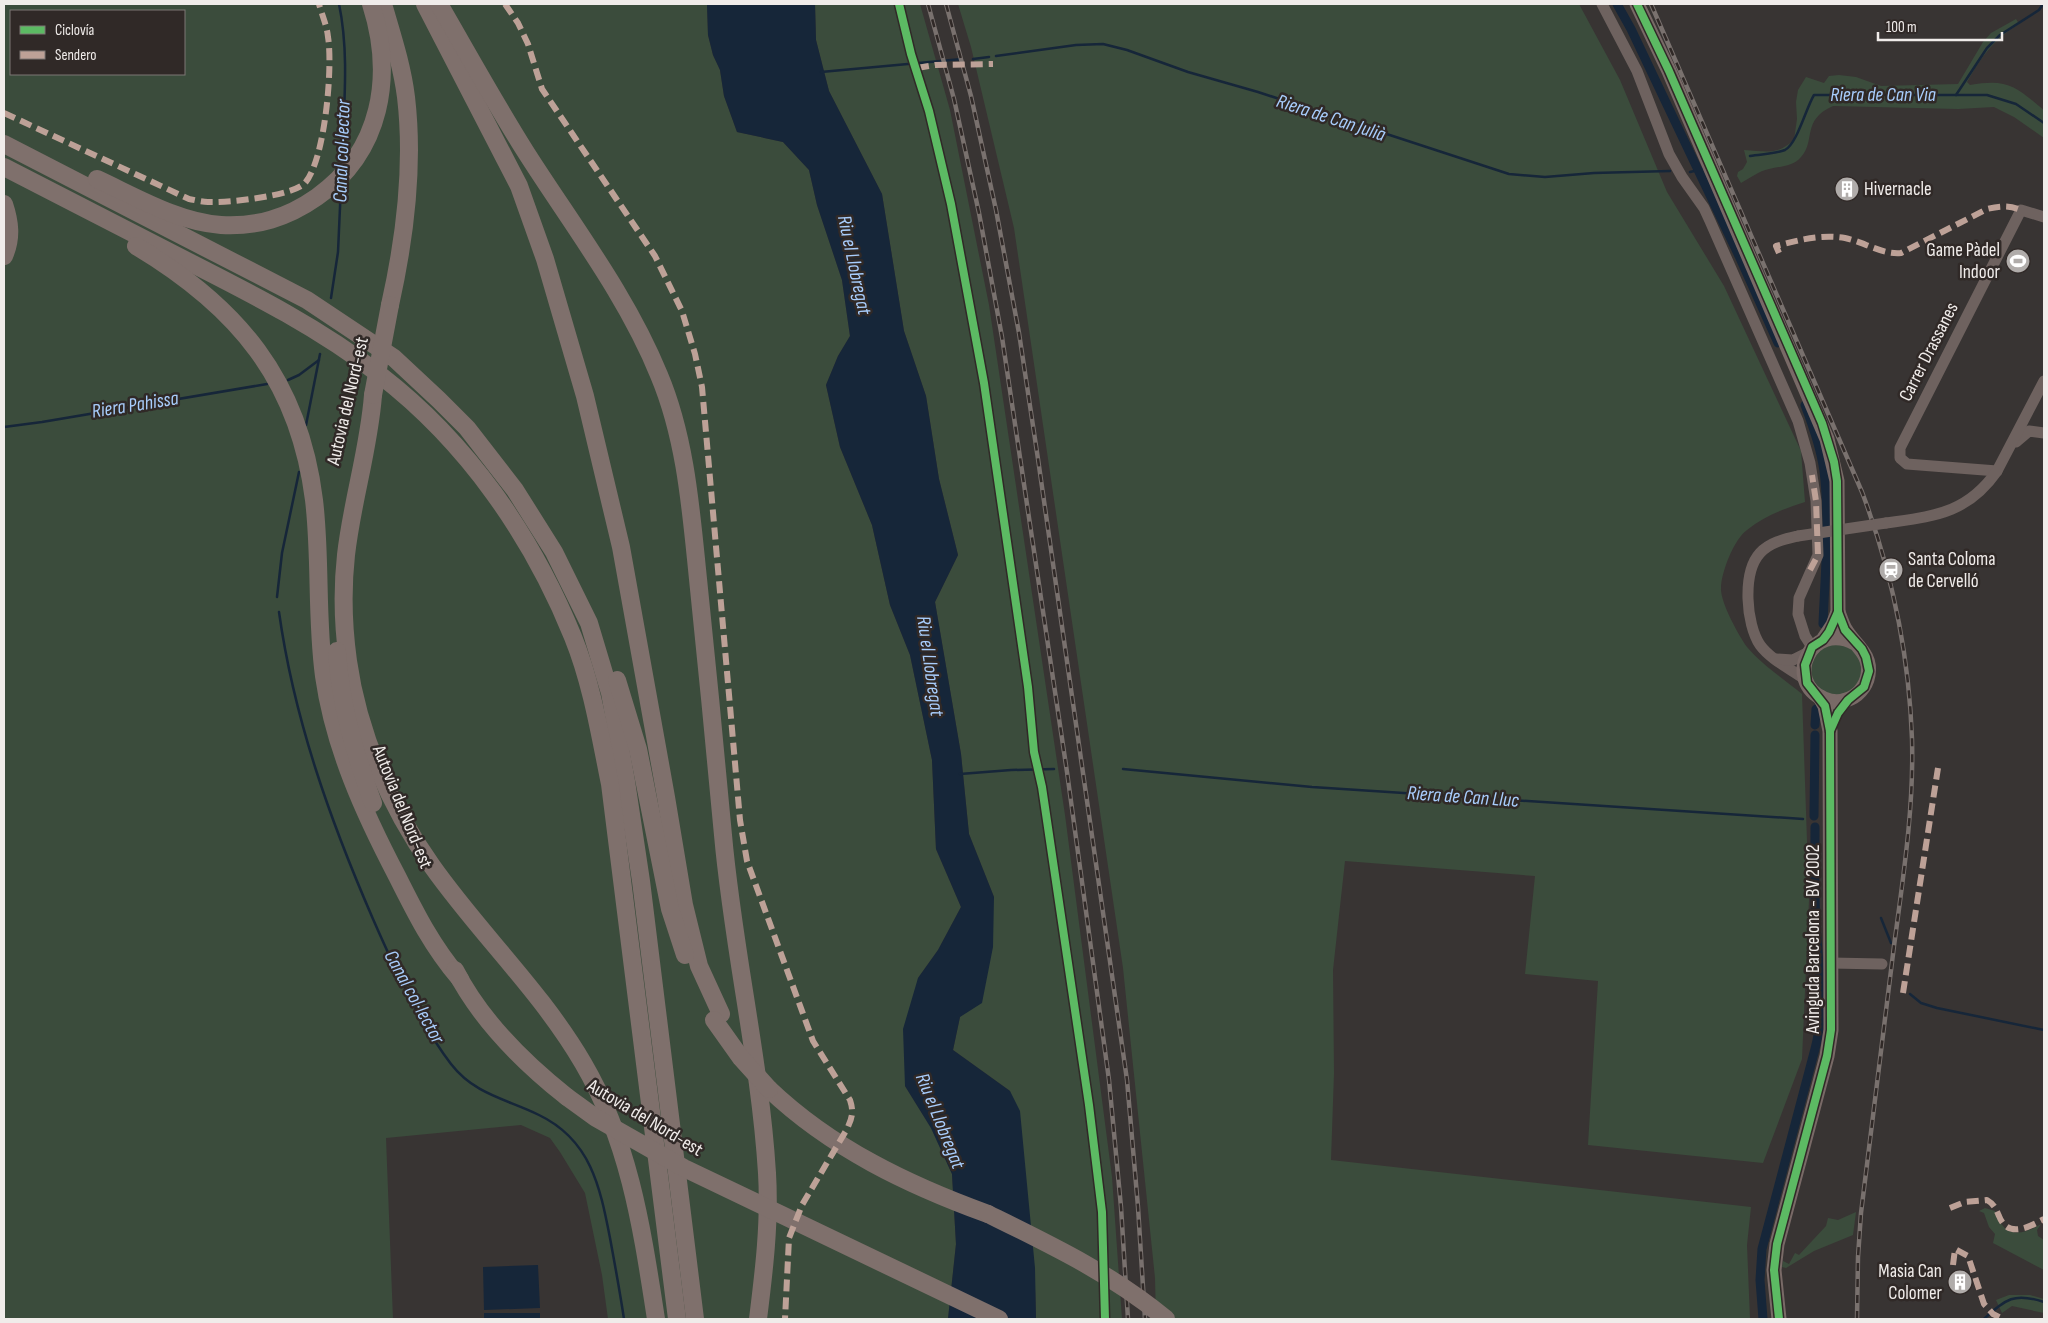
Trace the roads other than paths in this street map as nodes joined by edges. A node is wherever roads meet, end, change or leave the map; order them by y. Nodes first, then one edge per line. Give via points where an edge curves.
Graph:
1 (371, 4) edge
2 (383, 4) edge
3 (425, 4) edge
4 (439, 4) edge
5 (1602, 4) edge
6 (1637, 4) edge
7 (4, 143) edge
8 (4, 167) edge
9 (4, 177) edge
10 (4, 204) edge
11 (2044, 217) edge
12 (4, 256) edge
13 (2044, 381) edge
14 (373, 395) junction
15 (467, 428) junction
16 (2044, 433) edge
17 (2009, 449) junction
18 (1997, 471) junction
19 (1838, 612) junction
20 (1855, 643) junction
21 (1815, 646) junction
22 (1776, 659) junction
23 (1806, 680) junction
24 (1820, 697) junction
25 (1848, 700) junction
26 (1830, 731) junction
27 (1831, 964) junction
28 (1882, 964) dead end
29 (460, 979) junction
30 (718, 1017) junction
31 (656, 1319) edge
32 (677, 1319) edge
33 (695, 1319) edge
34 (758, 1319) edge
35 (1000, 1319) edge
36 (1166, 1319) edge
37 (1779, 1319) edge

1 - 7 highway via 381,42 383,73 375,117 367,138 358,156 326,190 302,207 269,222 233,226 178,215 49,158
2 - 14 highway, Autovia del Nord-est, bridge via 402,70 406,98 408,184 398,270
3 - 30 highway via 518,186 548,268 585,396 621,548 684,905 699,966
4 - 34 highway via 526,152 637,329 658,372 682,453 692,515 736,948 761,1104 767,1177 766,1245
5 - 21 street via 1637,70 1669,154 1704,208 1798,421 1816,501 1818,555 1798,598 1798,614 1805,636
6 - 19 main road via 1825,431 1837,481
7 - 15 highway via 307,300 404,367
8 - 32 highway via 232,284 336,343 397,389 477,470 508,511 544,572 574,639 595,707 610,784
9 - 29 highway via 133,245 177,273 242,329 277,382 296,423 309,467 317,541 324,677 349,771 363,807 426,935
10 - 12 highway via 10,228
11 - 18 street, Carrer Drassanes via 2021,210 1900,448 1900,458 1907,464
13 - 17 street
14 - 29 highway, Autovia del Nord-est via 363,425 337,559 334,614 338,672 356,752 381,824
14 - 31 highway via 370,429 346,553 343,611 348,663 367,738 381,776 406,826 432,866 551,1014 601,1095 634,1189
15 - 30 highway via 508,466 578,576 619,683 638,749 670,909 691,972
15 - 33 highway via 515,490 554,552 589,623 610,693 641,881
16 - 17 street via 2029,431
17 - 18 street
18 - 22 street, bridge via 1975,497 1959,507 1928,517 1798,536 1766,548 1754,563 1749,579 1749,604 1754,631 1761,646
19 - 20 main road via 1845,630
19 - 21 main road via 1833,625
20 - 21 main road via 1838,637
20 - 25 main road via 1866,657 1868,676 1861,690
21 - 22 street via 1793,660
21 - 23 main road via 1804,665
22 - 23 street
23 - 24 main road
24 - 25 main road via 1832,702
24 - 26 main road, Avinguda Barcelona - BV 2002
25 - 26 main road
26 - 27 main road, Avinguda Barcelona - BV 2002
27 - 28 street
27 - 37 main road, Avinguda Barcelona - BV 2002 via 1832,1020 1827,1056 1777,1244 1774,1270
29 - 35 highway, Autovia del Nord-est, bridge via 506,1040 546,1080 596,1118 684,1168
30 - 36 highway, bridge via 772,1085 807,1117 1089,1265

